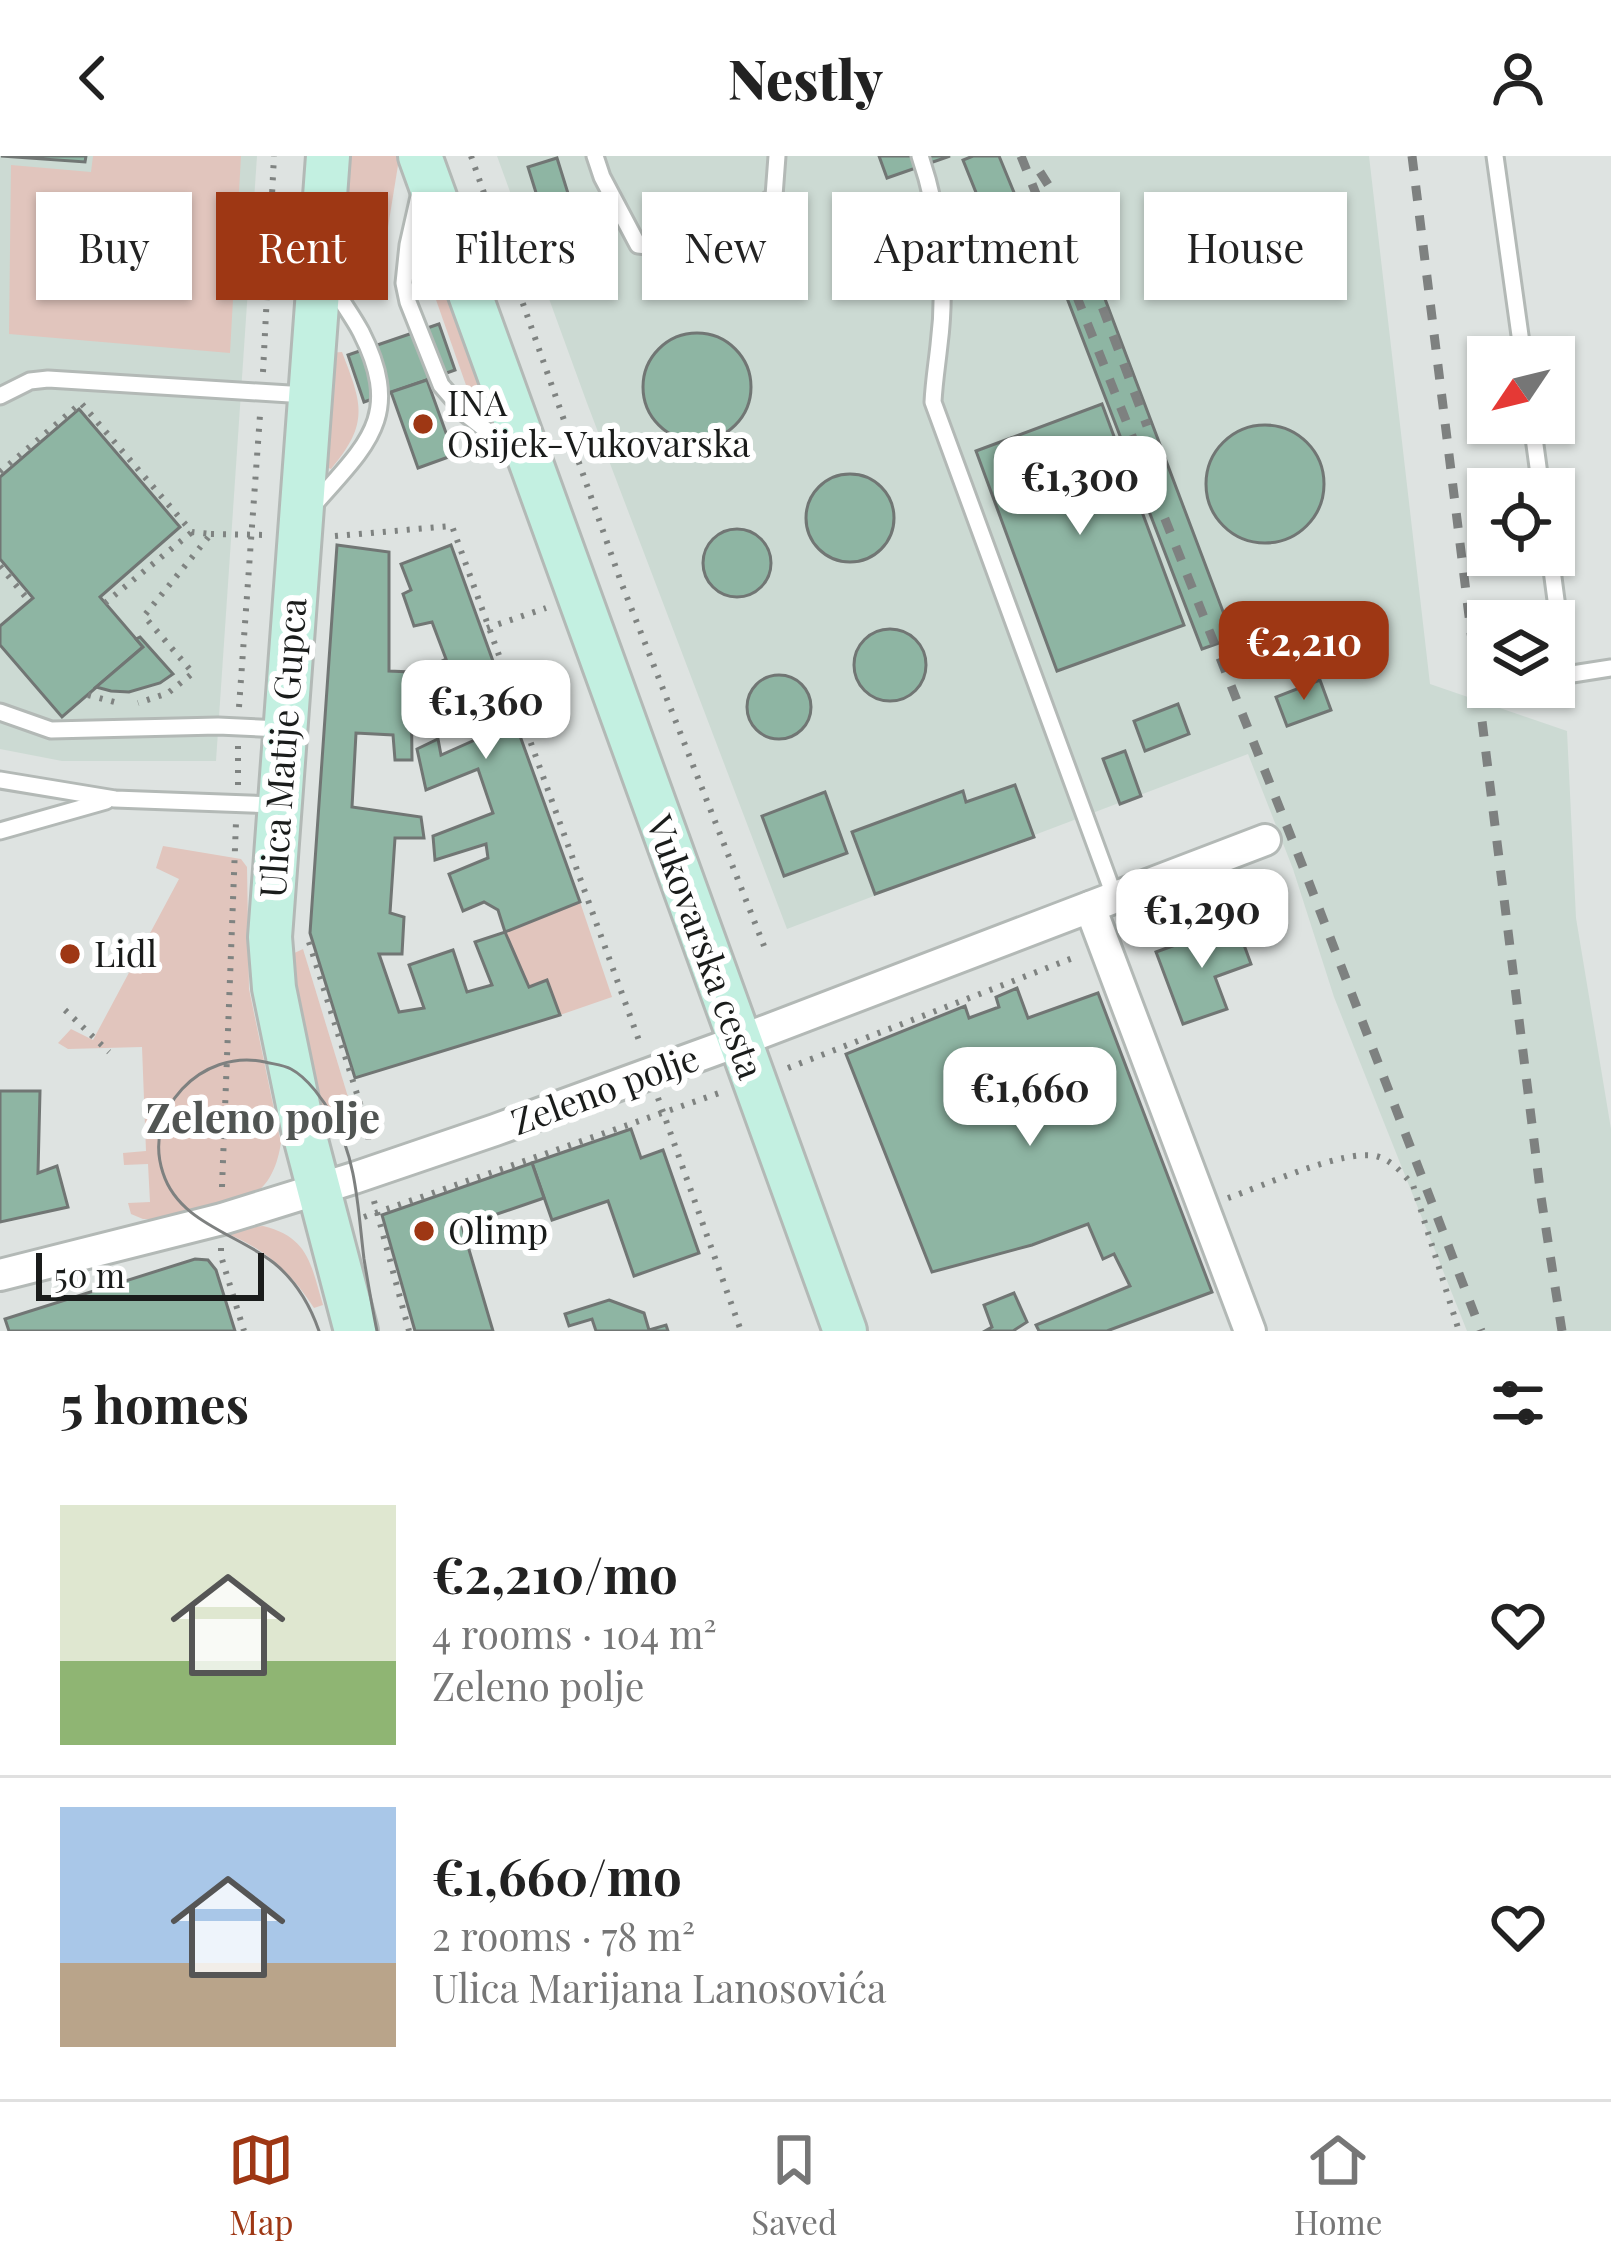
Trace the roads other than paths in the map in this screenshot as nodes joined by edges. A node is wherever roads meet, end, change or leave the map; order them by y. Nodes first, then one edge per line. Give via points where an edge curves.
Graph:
1 (328, 156) edge
2 (595, 156) edge
3 (776, 156) edge
4 (920, 156) edge
5 (1496, 156) edge
6 (421, 160) edge
7 (325, 192) edge
8 (317, 300) edge
9 (341, 300) edge
10 (1520, 336) edge
11 (0, 396) edge
12 (309, 396) junction
13 (533, 472) junction
14 (316, 533) junction
15 (1553, 576) edge
16 (1611, 668) edge
17 (0, 712) edge
18 (284, 729) junction
19 (0, 780) edge
20 (115, 799) junction
21 (258, 804) junction
22 (0, 831) edge
23 (1265, 840) dead end
24 (1103, 902) junction
25 (739, 1041) junction
26 (318, 1189) junction
27 (0, 1275) edge
28 (356, 1331) edge
29 (845, 1331) edge
30 (1250, 1331) edge

1 - 7 main road, Ulica Matije Gupca
2 - 3 lane via 638,245 675,249 774,196
4 - 24 lane via 943,274 933,402
5 - 10 lane
6 - 13 main road, Vukovarska cesta
6 - 13 lane via 408,302 441,386
8 - 12 main road, Ulica Matije Gupca
9 - 14 lane via 364,338 380,406 366,445 313,506
11 - 12 lane via 48,379
12 - 14 main road, Ulica Matije Gupca
13 - 25 main road, Vukovarska cesta
14 - 18 main road, Ulica Matije Gupca
15 - 16 lane via 1566,675
17 - 18 lane via 51,730
18 - 21 main road, Ulica Matije Gupca
19 - 20 lane
20 - 21 lane
20 - 22 lane
21 - 26 main road, Ulica Matije Gupca via 281,1024
23 - 24 street, Zeleno polje
24 - 25 street, Zeleno polje
24 - 30 street
25 - 26 street, Zeleno polje
25 - 29 main road, Vukovarska cesta
26 - 27 street, Zeleno polje
26 - 28 main road, Ulica Matije Gupca

